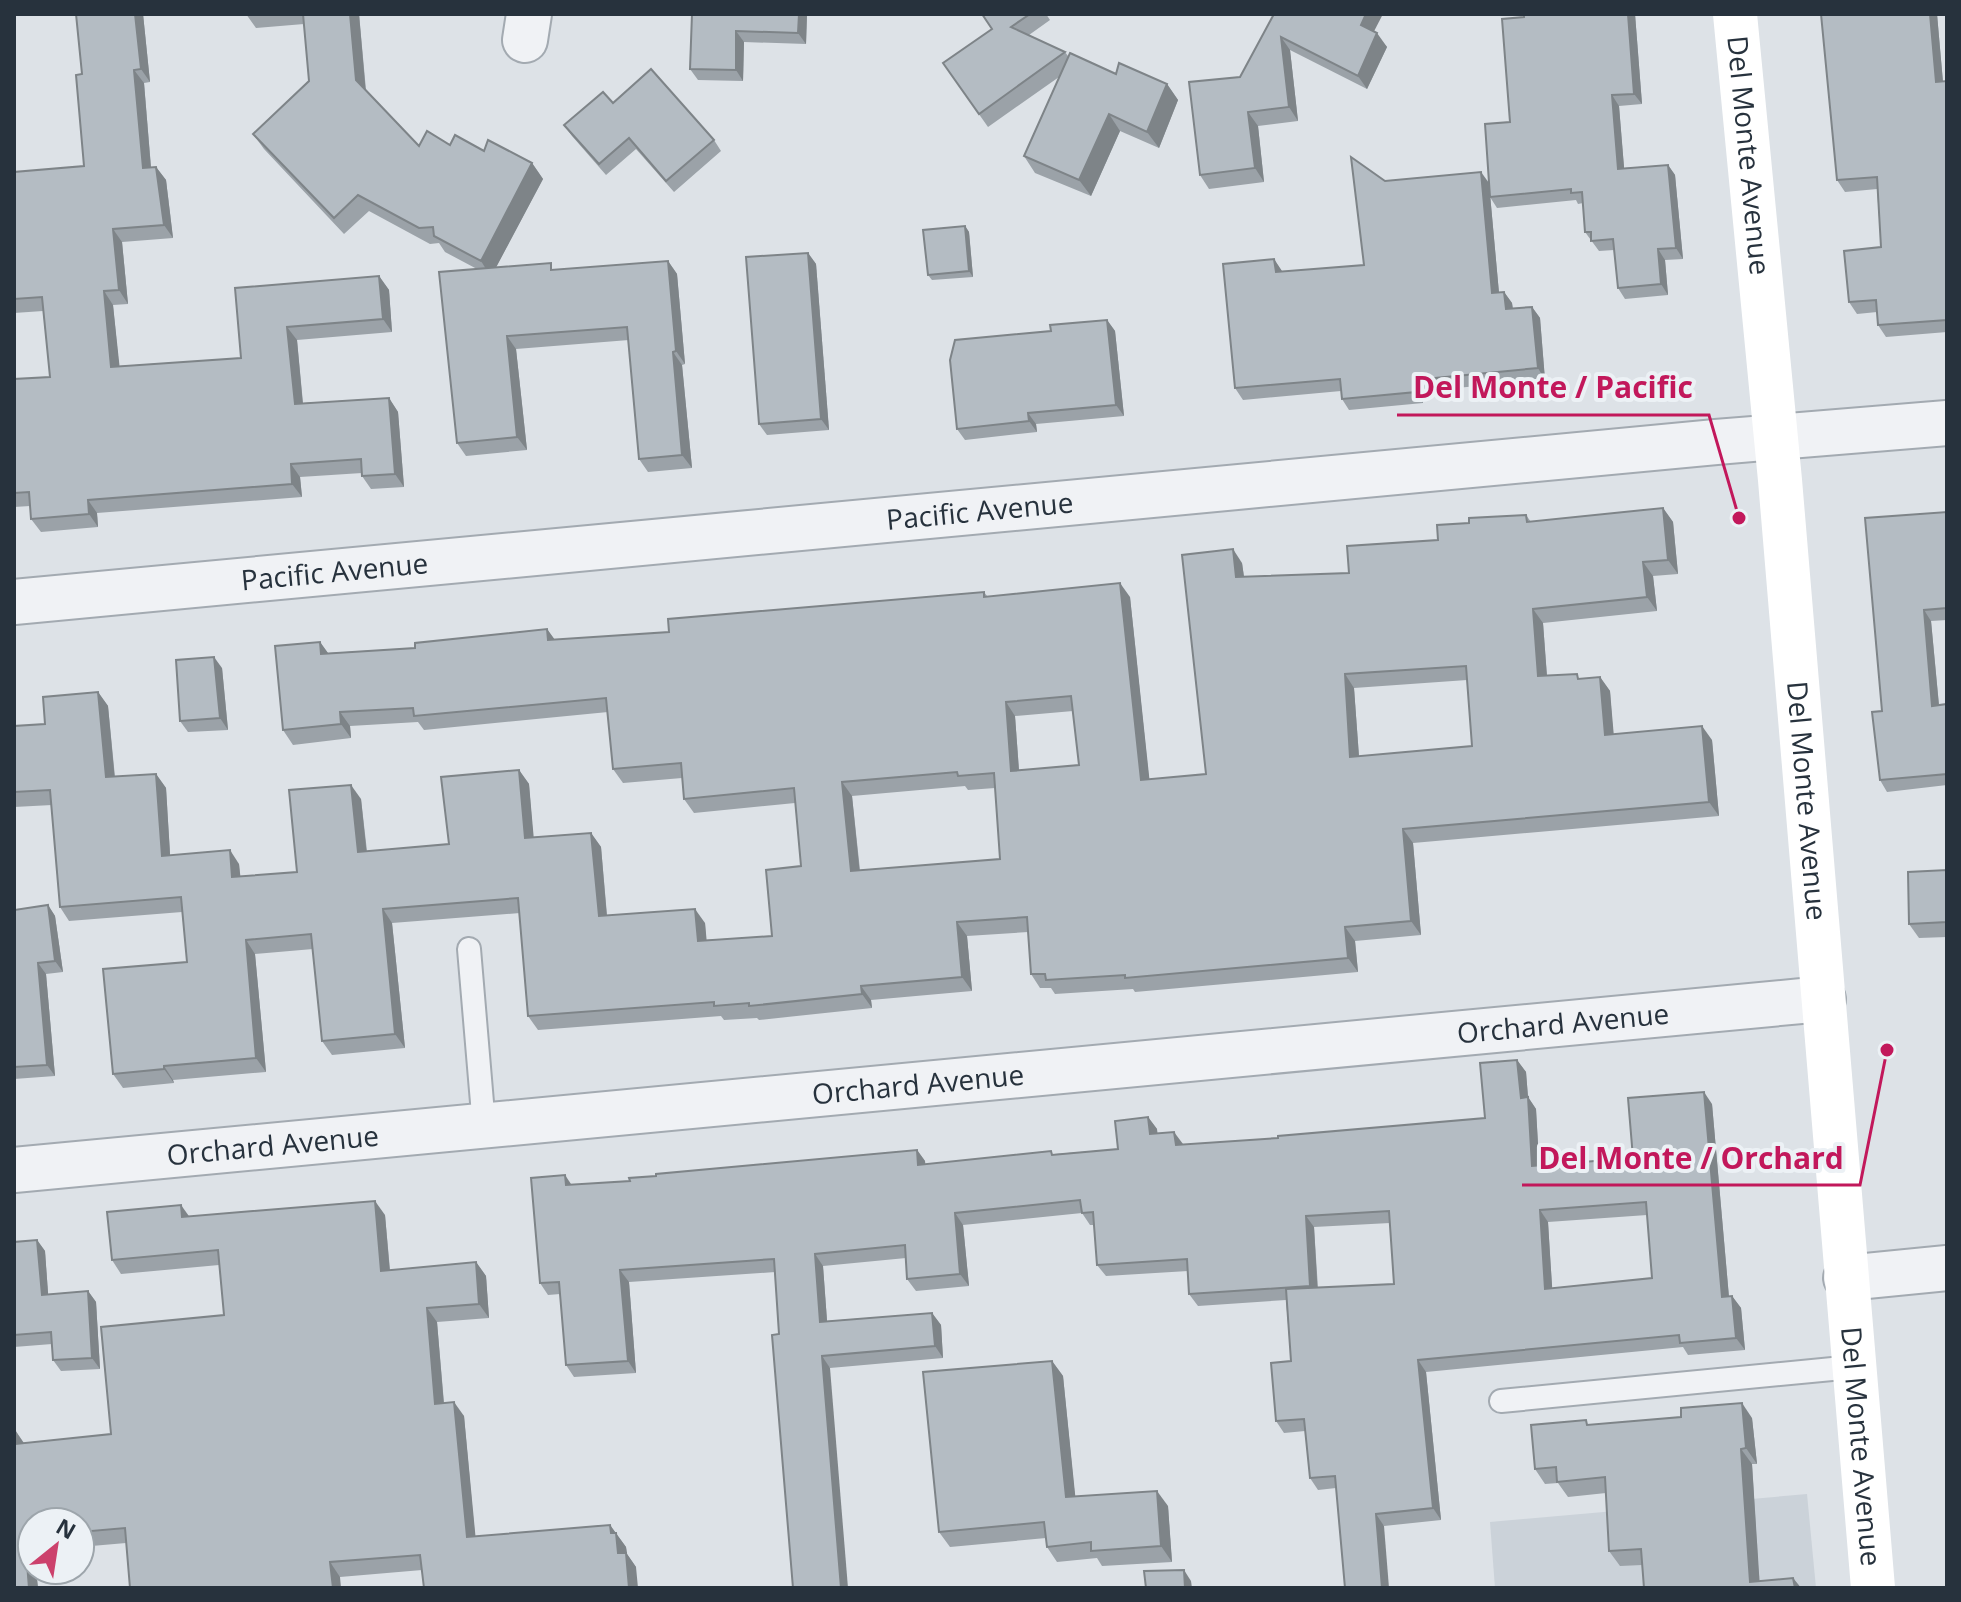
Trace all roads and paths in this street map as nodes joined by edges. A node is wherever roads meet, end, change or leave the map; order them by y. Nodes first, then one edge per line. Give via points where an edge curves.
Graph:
1 (1735, 14) edge
2 (1947, 423) edge
3 (1776, 437) junction
4 (14, 602) edge
5 (469, 949) dead end
6 (1823, 999) junction
7 (484, 1126) junction
8 (14, 1170) edge
9 (1947, 1268) edge
10 (1846, 1278) junction
11 (1853, 1367) junction
12 (1501, 1401) dead end
13 (1873, 1588) edge

1 - 3 street, Del Monte Avenue
2 - 3 street, Pacific Avenue
3 - 4 street, Pacific Avenue
3 - 6 street, Del Monte Avenue
5 - 7 lane
6 - 7 street, Orchard Avenue
6 - 10 street, Del Monte Avenue
7 - 8 street, Orchard Avenue
9 - 10 street
10 - 11 street, Del Monte Avenue
11 - 12 lane
11 - 13 street, Del Monte Avenue

